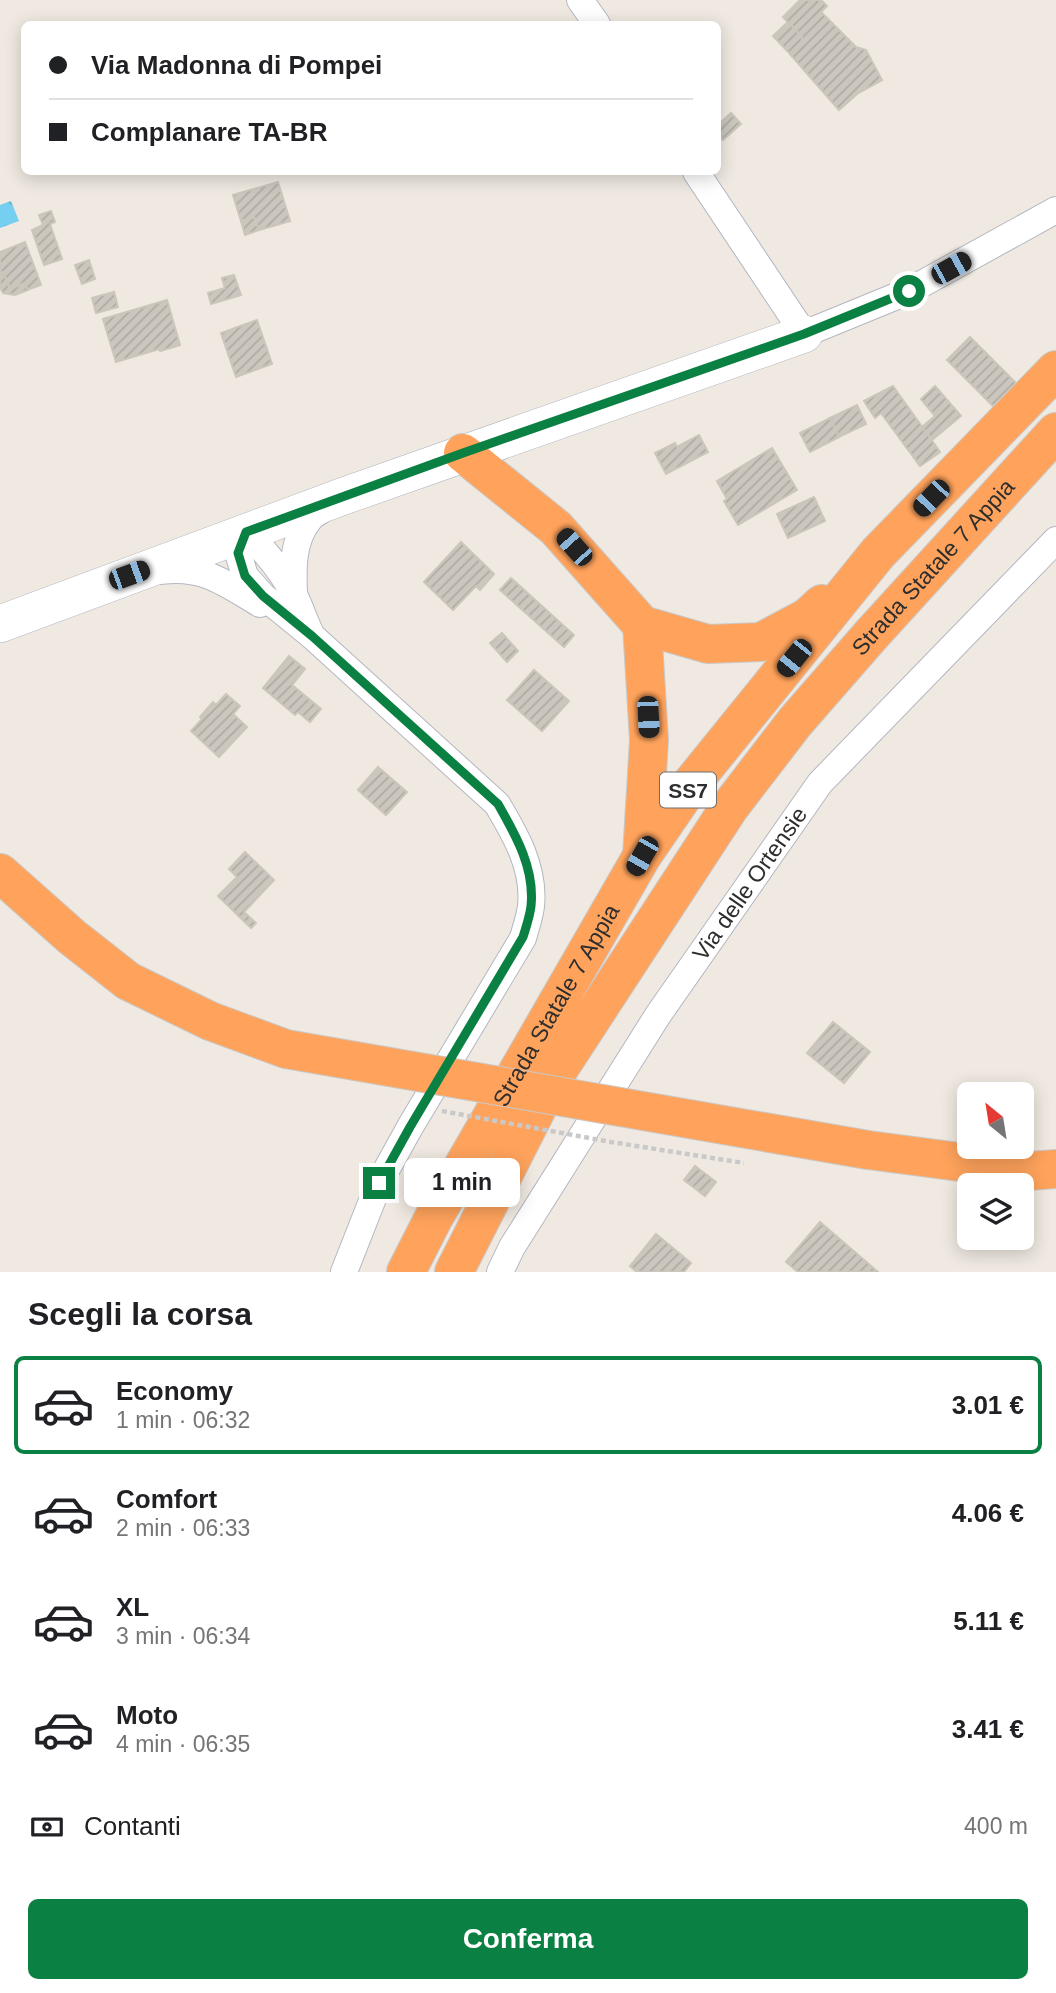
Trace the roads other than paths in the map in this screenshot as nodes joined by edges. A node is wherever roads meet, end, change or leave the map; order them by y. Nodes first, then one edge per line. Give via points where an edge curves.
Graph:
1 (580, 0) edge
2 (595, 21) edge
3 (698, 175) edge
4 (1056, 210) edge
5 (804, 334) junction
6 (1056, 370) edge
7 (1056, 432) edge
8 (463, 453) junction
9 (1056, 455) edge
10 (341, 497) junction
11 (246, 532) junction
12 (1056, 540) edge
13 (878, 553) junction
14 (129, 575) junction
15 (294, 594) junction
16 (0, 624) edge
17 (642, 625) junction
18 (871, 635) junction
19 (312, 636) junction
20 (642, 856) junction
21 (0, 873) edge
22 (1056, 1169) edge
23 (344, 1272) edge
24 (406, 1272) edge
25 (454, 1272) edge
26 (500, 1272) edge

1 - 2 street
3 - 5 street
4 - 5 street via 909,291
5 - 8 street
6 - 13 highway, Strada Statale 7 Appia / SS7
7 - 18 highway, Strada Statale 7 Appia / SS7
8 - 10 street
8 - 17 highway via 556,528
9 - 18 highway
10 - 11 street
10 - 15 street via 310,518 300,534 293,564
11 - 14 street
11 - 15 street
11 - 19 street via 238,553 245,576
12 - 26 street, Via delle Ortensie via 820,783 658,1015
13 - 17 highway via 808,617 761,642 708,644
13 - 20 highway, Strada Statale 7 Appia / SS7 via 692,783
14 - 16 street
14 - 19 street via 178,568 204,572
15 - 19 street
17 - 20 highway via 649,740
18 - 25 highway, Strada Statale 7 Appia / SS7 via 795,722 729,808 551,1081
19 - 23 street via 498,804 529,872 531,905 523,937 379,1183
20 - 24 highway, Strada Statale 7 Appia / SS7
21 - 22 highway, bridge via 128,981 210,1021 286,1049 868,1150 1029,1171

